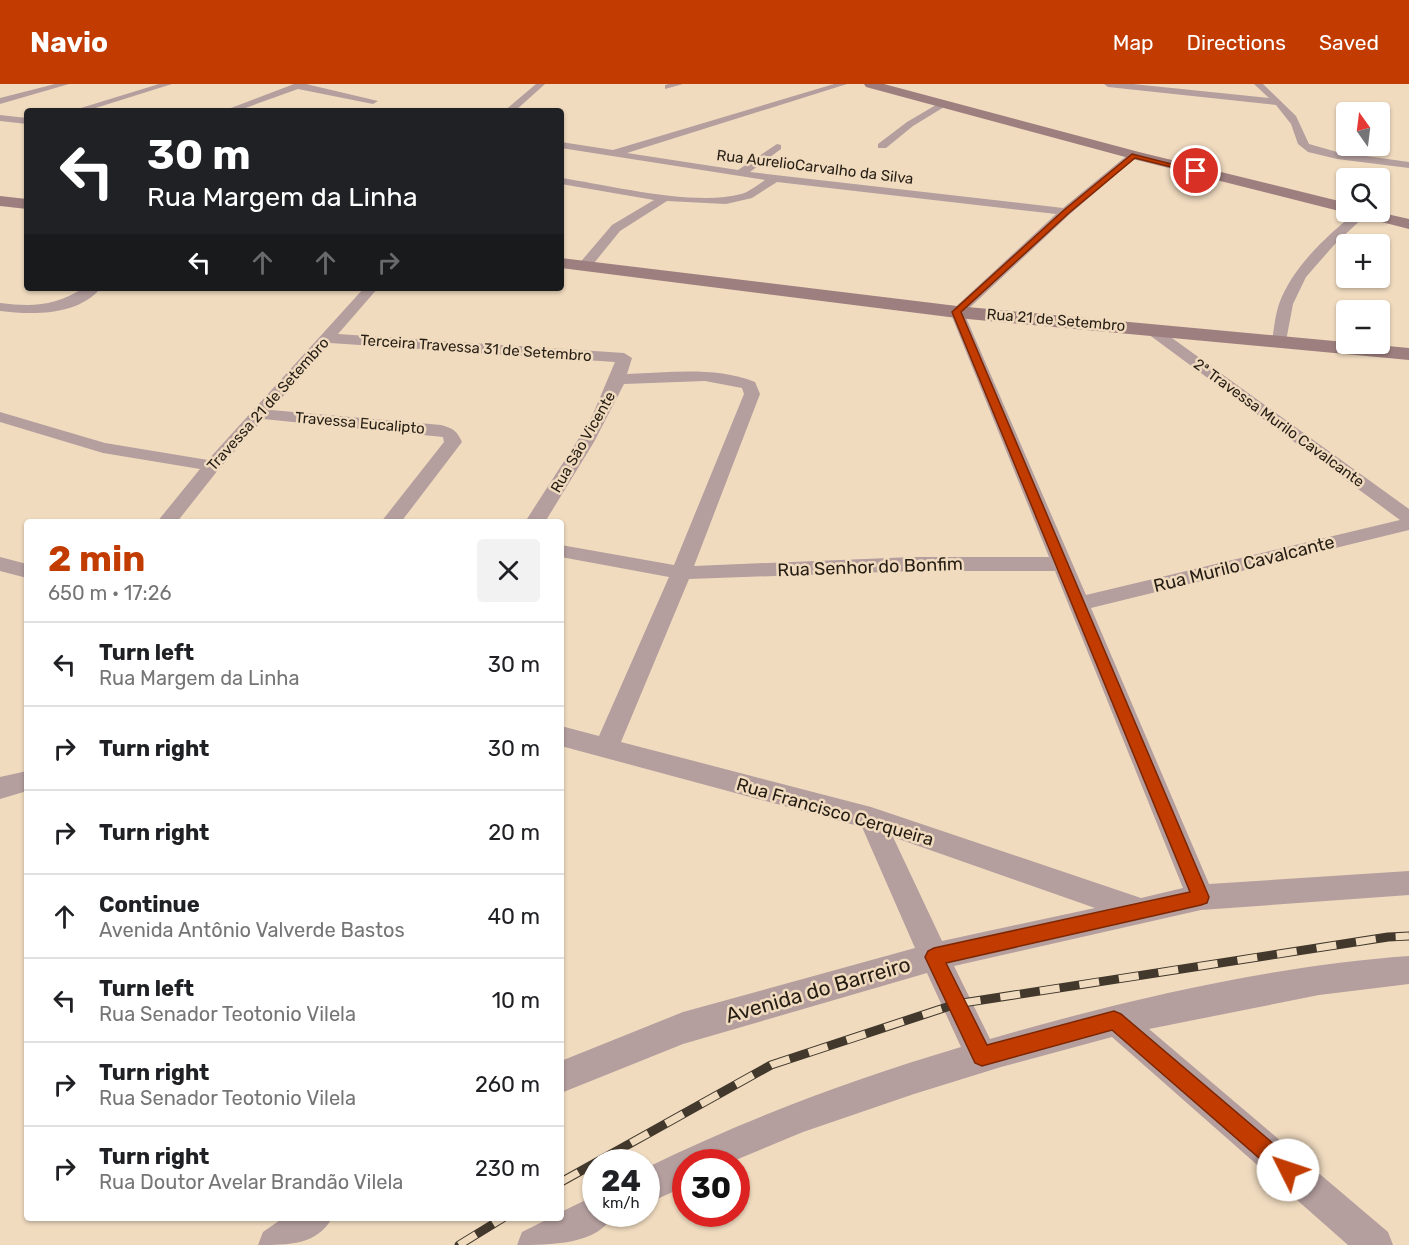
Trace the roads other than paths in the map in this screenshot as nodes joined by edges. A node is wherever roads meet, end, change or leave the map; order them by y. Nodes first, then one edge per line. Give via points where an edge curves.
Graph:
1 (64, 84) edge
2 (168, 84) edge
3 (541, 84) edge
4 (679, 84) edge
5 (843, 84) edge
6 (870, 84) edge
7 (1108, 84) edge
8 (1258, 84) edge
9 (300, 85) edge
10 (668, 87) dead end
11 (0, 101) edge
12 (1278, 102) junction
13 (944, 104) junction
14 (85, 108) edge
15 (236, 108) edge
16 (360, 108) edge
17 (513, 108) edge
18 (0, 118) edge
19 (24, 121) edge
20 (24, 122) edge
21 (0, 130) edge
22 (564, 146) edge
23 (882, 146) dead end
24 (777, 147) dead end
25 (611, 154) junction
26 (1134, 156) junction
27 (1409, 165) edge
28 (740, 174) junction
29 (775, 178) junction
30 (564, 181) edge
31 (666, 197) junction
32 (0, 201) edge
33 (24, 204) edge
34 (1336, 205) edge
35 (1066, 212) junction
36 (1390, 219) edge
37 (1350, 222) edge
38 (1409, 224) edge
39 (564, 263) edge
40 (585, 265) junction
41 (89, 291) edge
42 (368, 291) edge
43 (2, 308) edge
44 (957, 312) junction
45 (1149, 328) junction
46 (328, 338) junction
47 (1279, 341) junction
48 (1409, 354) edge
49 (624, 358) joint
50 (619, 379) junction
51 (260, 414) junction
52 (0, 417) edge
53 (212, 466) junction
54 (1409, 518) edge
55 (169, 519) edge
56 (395, 519) edge
57 (537, 519) edge
58 (1409, 524) edge
59 (564, 552) edge
60 (0, 564) edge
61 (1060, 564) junction
62 (24, 570) edge
63 (681, 573) junction
64 (1078, 604) junction
65 (564, 737) edge
66 (606, 750) junction
67 (24, 782) edge
68 (0, 788) edge
69 (871, 818) junction
70 (1409, 883) edge
71 (1201, 897) junction
72 (1139, 910) junction
73 (934, 957) junction
74 (1409, 970) edge
75 (1114, 1020) junction
76 (982, 1056) junction
77 (564, 1076) edge
78 (720, 1149) edge
79 (310, 1221) edge
80 (582, 1221) edge
81 (276, 1245) edge
82 (535, 1245) edge
83 (1375, 1245) edge

1 - 11 street
2 - 14 street
3 - 17 street
4 - 10 street
5 - 25 street
6 - 13 street
7 - 12 street
8 - 12 street
9 - 15 street
9 - 16 street via 377,99
12 - 27 street via 1296,124 1305,146 1315,151
13 - 23 street
13 - 26 street
18 - 19 street
20 - 21 street
22 - 25 street, Rua AurelioCarvalho da Silva
24 - 28 street
25 - 28 street, Rua AurelioCarvalho da Silva
26 - 34 street
26 - 35 street
28 - 29 street, Rua AurelioCarvalho da Silva
29 - 31 street via 749,195 733,199
29 - 35 street, Rua AurelioCarvalho da Silva
30 - 31 street
31 - 40 street via 616,228
32 - 33 street
35 - 44 street
36 - 38 street
37 - 47 street via 1311,262 1286,304
39 - 40 street, Rua 21 de Setembro
40 - 44 street, Rua 21 de Setembro
41 - 43 street via 71,303 49,310
42 - 46 street, Travessa 21 de Setembro
44 - 45 street, Rua 21 de Setembro
44 - 61 street
45 - 47 street, Rua 21 de Setembro
45 - 54 street, 2ª Travessa Murilo Cavalcante
46 - 49 street, Terceira Travessa 31 de Setembro
46 - 51 street, Travessa 21 de Setembro
47 - 48 street, Rua 21 de Setembro
49 - 50 street, Rua São Vicente
50 - 57 street, Rua São Vicente
50 - 63 street via 738,379 749,386 752,394
51 - 53 street, Travessa 21 de Setembro
51 - 56 street, Travessa Eucalipto via 441,430 450,434 453,442
52 - 53 street via 103,448
53 - 55 street, Travessa 21 de Setembro
58 - 64 street, Rua Murilo Cavalcante
59 - 63 street, Rua Senhor do Bonfim
60 - 62 street
61 - 63 street, Rua Senhor do Bonfim via 913,564
61 - 64 street
63 - 66 street
64 - 71 street
65 - 66 street, Rua Francisco Cerqueira
66 - 69 street, Rua Francisco Cerqueira
67 - 68 street
69 - 72 street, Rua Francisco Cerqueira
69 - 73 street, Avenida do Barreiro
70 - 71 street
71 - 72 street
72 - 73 street
73 - 76 street
73 - 77 street, Avenida do Barreiro via 683,1028
74 - 75 street via 1360,973 1192,1002
75 - 76 street
75 - 83 street
76 - 78 street via 741,1138
79 - 81 street
80 - 82 street

